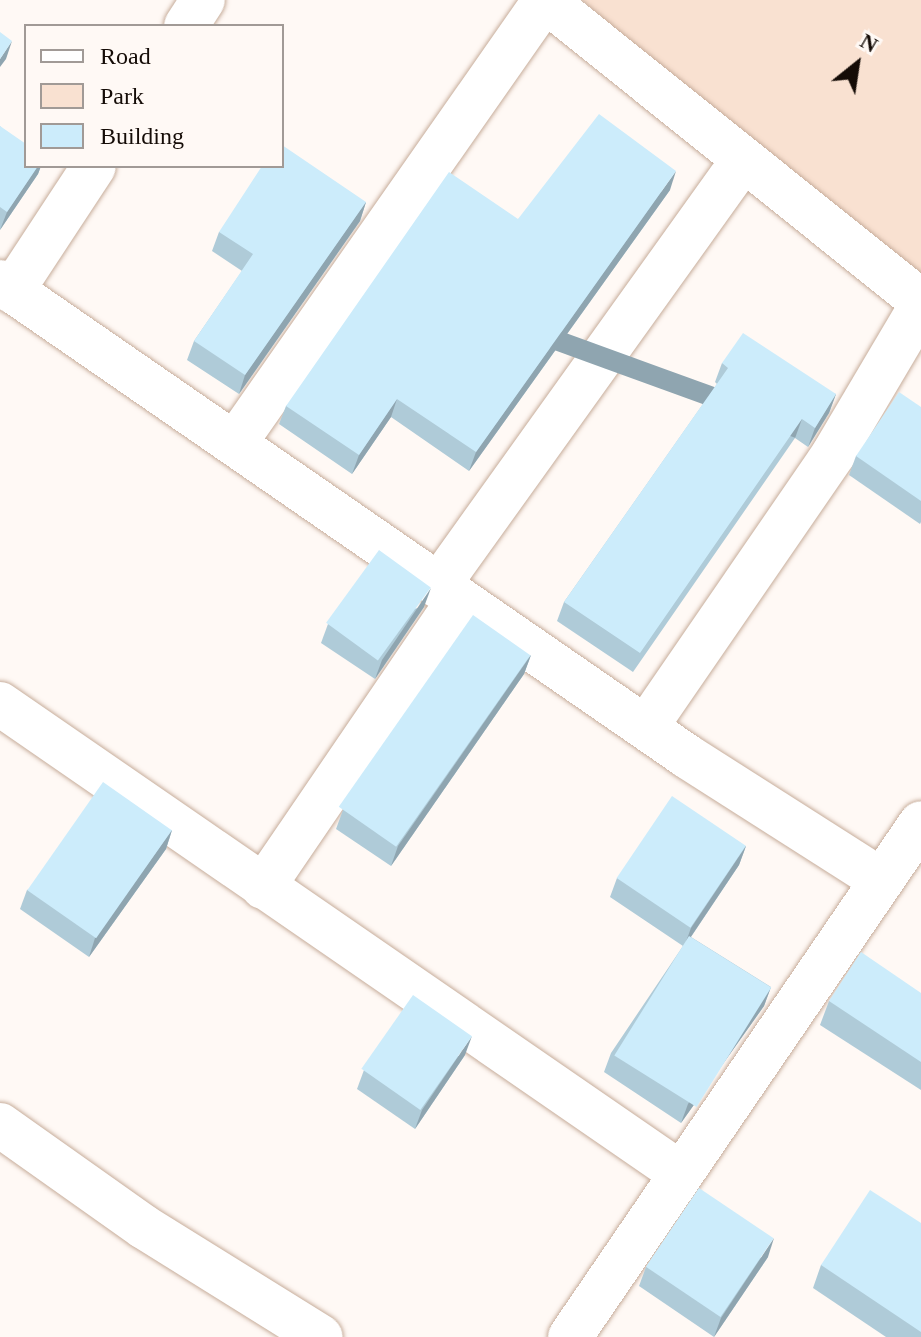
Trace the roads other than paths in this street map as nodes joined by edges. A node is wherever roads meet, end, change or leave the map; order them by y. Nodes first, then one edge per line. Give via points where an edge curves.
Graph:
1 (203, 0) edge
2 (545, 0) edge
3 (187, 24) edge
4 (741, 163) junction
5 (93, 168) edge
6 (6, 286) edge
7 (921, 304) edge
8 (235, 443) junction
9 (449, 593) junction
10 (0, 704) edge
11 (646, 727) junction
12 (921, 823) edge
13 (881, 880) junction
14 (263, 887) junction
15 (0, 1125) edge
16 (680, 1173) junction
17 (321, 1337) edge
18 (570, 1337) edge

1 - 3 street
2 - 4 street
2 - 8 street
4 - 7 street
4 - 9 street
5 - 6 street
6 - 8 street
7 - 11 street via 834,453
8 - 9 street
9 - 11 street
9 - 14 street
10 - 14 street
11 - 13 street
12 - 13 street
13 - 16 street
14 - 16 street
15 - 17 street via 144,1227
16 - 18 street

